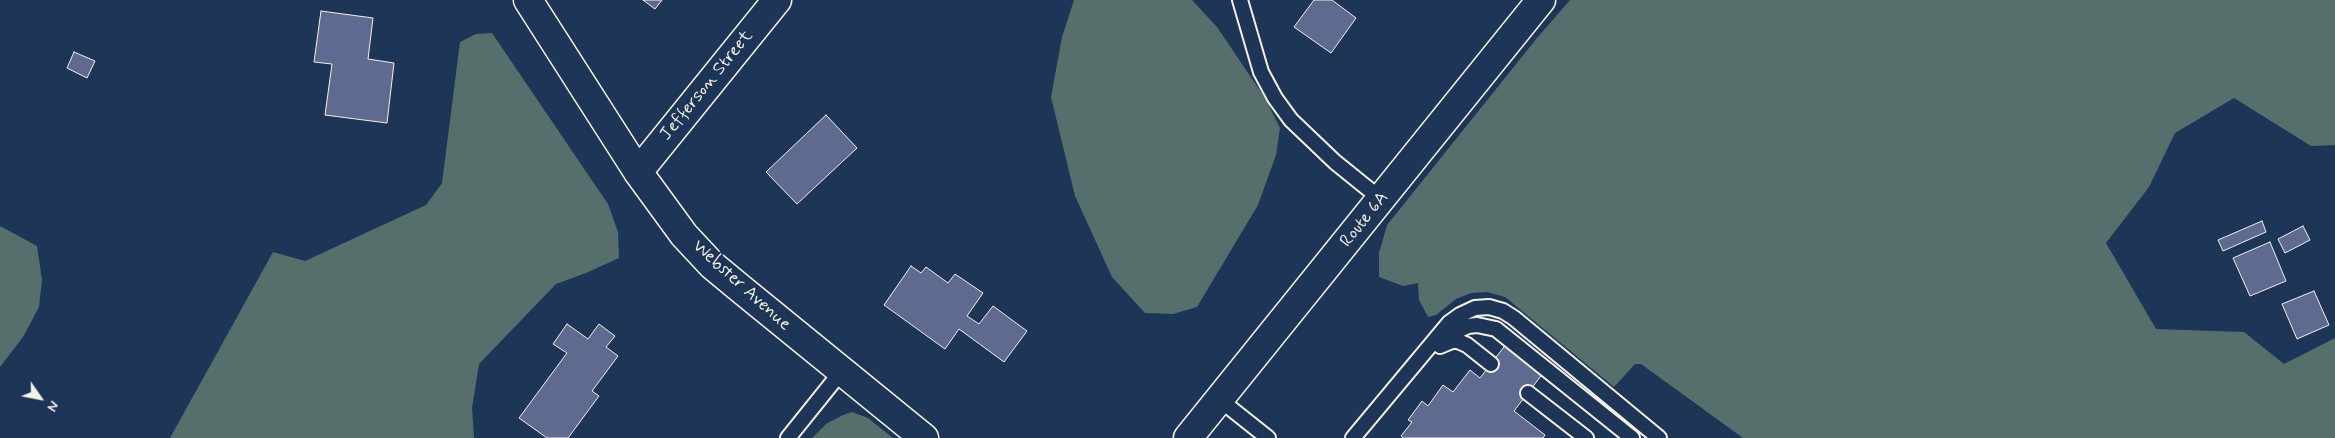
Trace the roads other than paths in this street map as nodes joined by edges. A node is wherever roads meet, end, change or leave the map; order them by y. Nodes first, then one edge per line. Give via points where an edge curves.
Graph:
1 (528, 0) edge
2 (777, 0) edge
3 (1240, 0) edge
4 (1540, 0) edge
5 (638, 172) junction
6 (1382, 200) junction
7 (1422, 355) junction
8 (1491, 364) dead end
9 (841, 372) junction
10 (1528, 393) dead end
11 (1219, 399) junction
12 (788, 438) edge
13 (924, 438) edge
14 (1188, 438) edge
15 (1268, 438) edge
16 (1353, 438) edge
17 (1586, 438) edge
18 (1632, 438) edge
19 (1659, 438) edge

1 - 5 street, Webster Avenue
2 - 5 street, Jefferson Street
3 - 6 lane via 1261,72 1275,98 1291,120 1335,162
4 - 6 street, Route 6A
5 - 9 street, Webster Avenue via 684,234 712,265
6 - 11 street, Route 6A
7 - 8 lane via 1443,344 1458,341
7 - 16 lane
7 - 18 lane via 1448,335 1468,326 1496,329
7 - 19 lane via 1460,315 1475,308 1490,307 1503,311
9 - 12 lane
9 - 13 street, Webster Avenue
10 - 17 lane
11 - 14 street, Route 6A
11 - 15 lane

